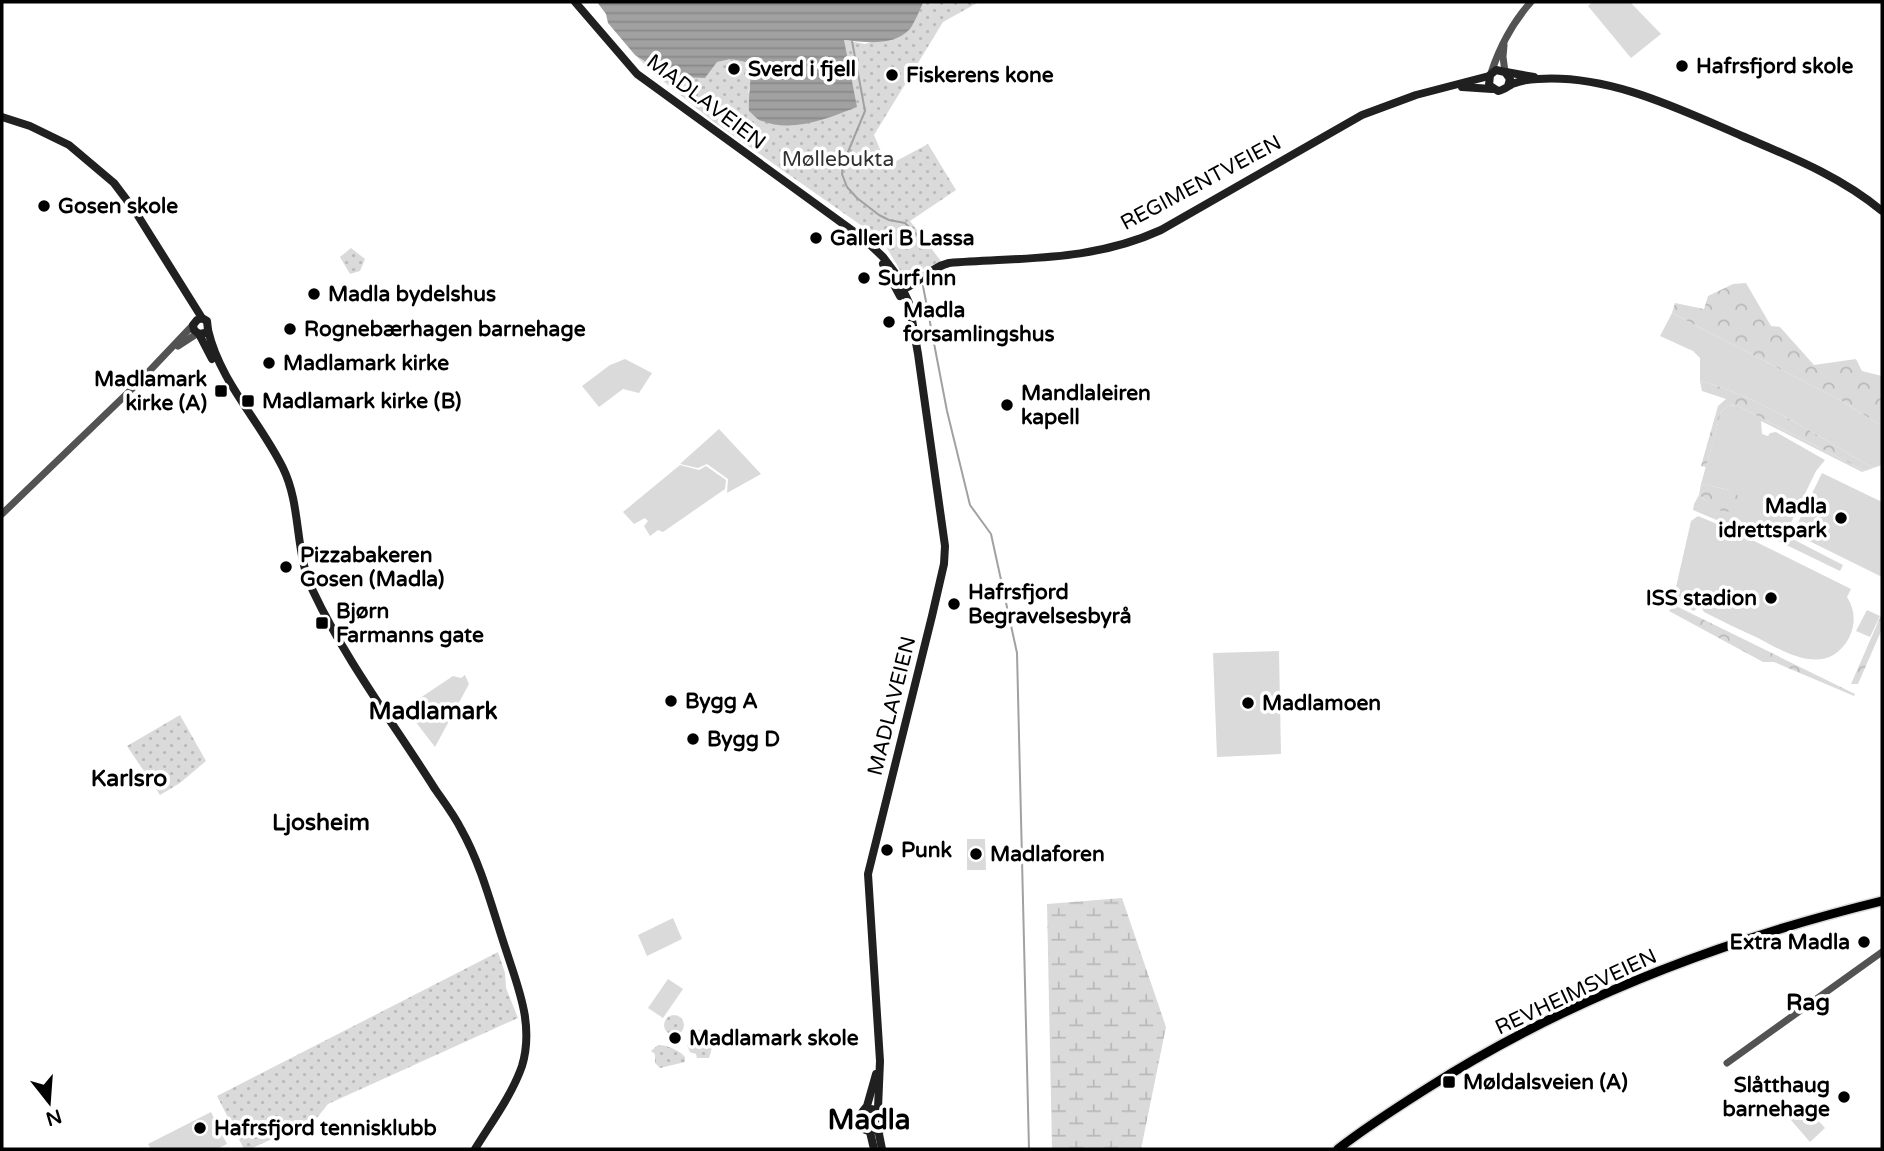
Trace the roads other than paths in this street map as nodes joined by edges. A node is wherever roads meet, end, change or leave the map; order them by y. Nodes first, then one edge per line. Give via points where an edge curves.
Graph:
1 (575, 2) edge
2 (1531, 2) edge
3 (1504, 41) junction
4 (1506, 72) junction
5 (1490, 74) junction
6 (1540, 79) junction
7 (1508, 86) junction
8 (1442, 88) junction
9 (1492, 89) junction
10 (2, 117) edge
11 (1882, 211) edge
12 (183, 287) junction
13 (899, 287) junction
14 (202, 318) junction
15 (196, 329) junction
16 (208, 330) junction
17 (270, 445) junction
18 (2, 514) edge
19 (1882, 895) edge
20 (1882, 901) edge
21 (1841, 911) junction
22 (1882, 952) edge
23 (880, 1062) junction
24 (1727, 1063) dead end
25 (863, 1111) junction
26 (880, 1114) junction
27 (881, 1124) junction
28 (870, 1132) junction
29 (1340, 1148) edge
30 (475, 1149) edge
31 (874, 1149) edge
32 (882, 1149) edge

1 - 13 main road, MADLAVEIEN via 637,74 864,239 883,257
2 - 3 street
3 - 4 street
3 - 5 street
4 - 5 main road
4 - 6 main road
4 - 7 main road
5 - 8 main road, REGIMENTVEIEN
5 - 9 main road
6 - 7 main road
6 - 11 main road via 1604,86 1676,108 1826,173
7 - 9 main road via 1502,91
8 - 9 main road, REGIMENTVEIEN
8 - 13 main road, REGIMENTVEIEN via 1362,115 1161,230 1130,243 1087,254 949,263 918,282
10 - 12 main road via 69,145 114,183
12 - 14 main road
12 - 15 main road
13 - 23 main road, MADLAVEIEN via 914,327 945,546 868,874
14 - 15 main road
14 - 16 main road
15 - 16 main road
15 - 17 main road via 224,385
15 - 18 street
16 - 17 main road via 228,382
17 - 30 main road via 294,499 301,558 312,590 462,830 520,990 527,1024 522,1066
19 - 21 main road, REVHEIMSVEIEN
20 - 21 main road, REVHEIMSVEIEN
21 - 29 main road, REVHEIMSVEIEN via 1692,959 1564,1012 1437,1082
22 - 24 street
23 - 25 main road, MADLAVEIEN
23 - 26 main road, MADLAVEIEN
25 - 26 main road via 873,1109
25 - 28 main road via 859,1123
26 - 27 main road
27 - 28 main road
27 - 32 main road
28 - 31 main road

